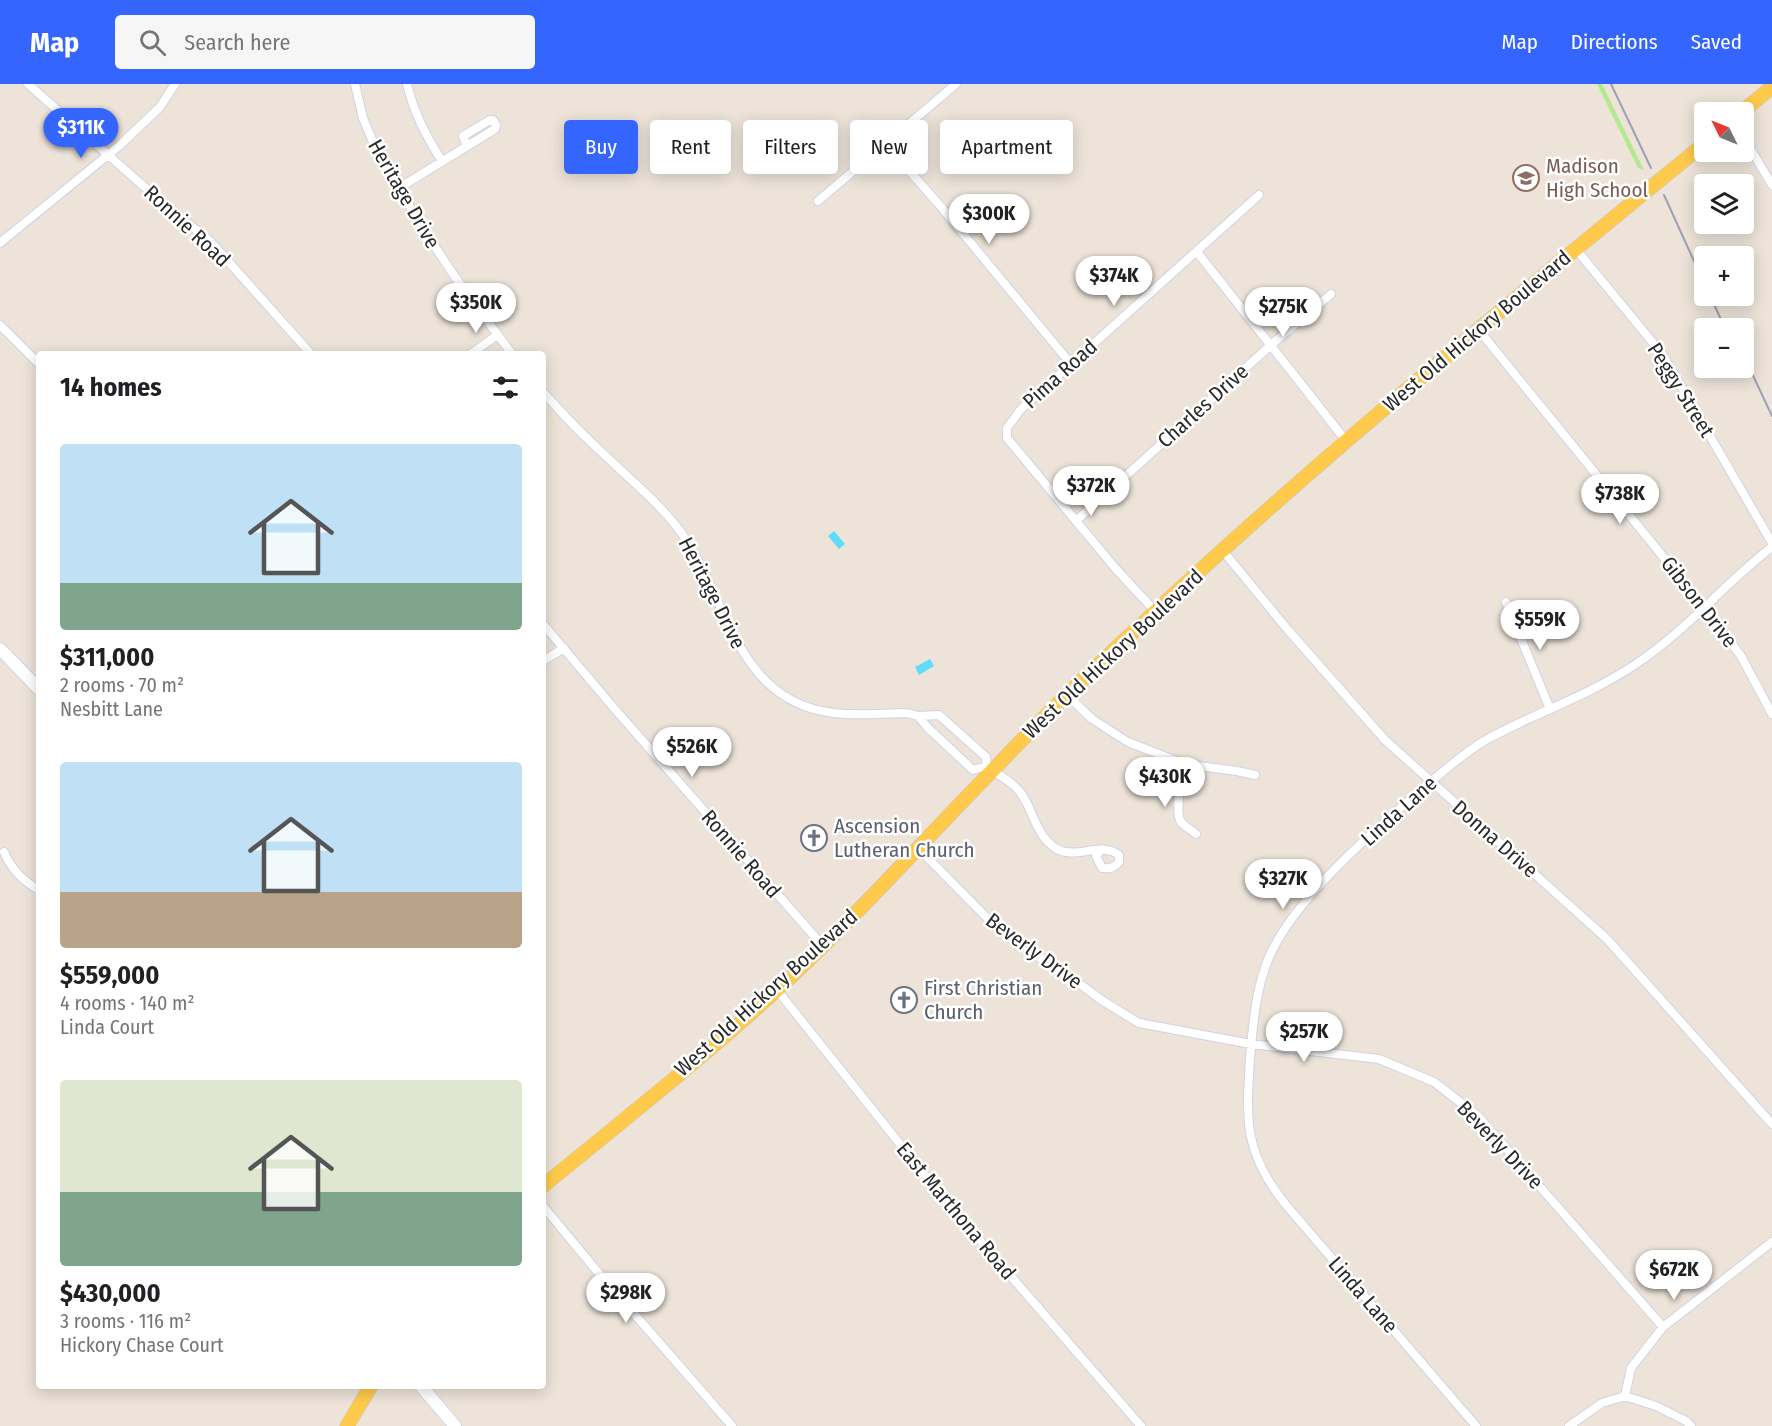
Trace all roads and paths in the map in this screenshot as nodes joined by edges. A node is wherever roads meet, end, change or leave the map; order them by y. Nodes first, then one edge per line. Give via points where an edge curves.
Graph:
1 (28, 84) edge
2 (175, 84) edge
3 (355, 84) edge
4 (407, 84) edge
5 (956, 84) edge
6 (1772, 87) edge
7 (1754, 102) edge
8 (914, 120) edge
9 (467, 146) dead end
10 (1694, 152) edge
11 (109, 154) junction
12 (1754, 155) edge
13 (442, 161) junction
14 (851, 174) edge
15 (912, 174) edge
16 (1772, 185) edge
17 (399, 188) junction
18 (1259, 195) dead end
19 (819, 201) dead end
20 (0, 243) edge
21 (1575, 248) junction
22 (1197, 252) junction
23 (1331, 294) dead end
24 (0, 325) edge
25 (1478, 329) junction
26 (497, 335) junction
27 (1271, 345) junction
28 (307, 351) edge
29 (475, 351) edge
30 (510, 351) edge
31 (36, 361) edge
32 (1071, 364) junction
33 (546, 395) edge
34 (1347, 442) junction
35 (1077, 520) junction
36 (1772, 545) edge
37 (1223, 550) junction
38 (1506, 602) dead end
39 (1704, 607) junction
40 (1155, 611) junction
41 (546, 627) edge
42 (564, 648) junction
43 (0, 649) edge
44 (546, 659) edge
45 (36, 686) edge
46 (1067, 695) junction
47 (1551, 709) junction
48 (1772, 714) edge
49 (918, 716) junction
50 (1184, 764) junction
51 (989, 768) junction
52 (1255, 775) dead end
53 (1430, 782) junction
54 (1196, 834) dead end
55 (919, 849) junction
56 (1102, 849) dead end
57 (4, 852) dead end
58 (36, 888) edge
59 (823, 946) junction
60 (777, 990) junction
61 (1251, 1044) junction
62 (1772, 1124) edge
63 (546, 1183) edge
64 (546, 1210) edge
65 (1772, 1242) edge
66 (1663, 1327) junction
67 (369, 1389) edge
68 (424, 1389) edge
69 (1625, 1396) junction
70 (347, 1426) edge
71 (455, 1426) edge
72 (732, 1426) edge
73 (1141, 1426) edge
74 (1476, 1426) edge
75 (1569, 1426) edge
76 (1690, 1426) edge

1 - 11 street, Ronnie Road
2 - 11 street via 147,120
3 - 17 street, Heritage Drive via 368,130
4 - 13 street via 423,129
5 - 8 street
6 - 7 main road
9 - 13 street
10 - 21 main road, West Old Hickory Boulevard
11 - 20 street
11 - 28 street, Ronnie Road via 210,241
12 - 16 street
13 - 17 street
14 - 19 street
15 - 32 street
17 - 26 street, Heritage Drive via 433,245
18 - 22 street, Pima Road
21 - 25 main road, West Old Hickory Boulevard
21 - 36 street, Peggy Street via 1663,355
22 - 27 street
22 - 32 street, Pima Road
23 - 27 street, Charles Drive
24 - 31 street
25 - 34 main road, West Old Hickory Boulevard
25 - 39 street, Gibson Drive
26 - 29 street
26 - 30 street, Heritage Drive
27 - 34 street
27 - 35 street, Charles Drive
32 - 35 street, Pima Road via 1012,418 1007,438
33 - 49 street, Heritage Drive via 680,531 736,642 767,683 787,697 823,711
34 - 37 main road, West Old Hickory Boulevard
35 - 40 street
36 - 39 street, Linda Lane
37 - 40 main road, West Old Hickory Boulevard
37 - 53 street, Donna Drive via 1360,713
38 - 47 street
39 - 47 street, Linda Lane via 1638,663
39 - 48 street, Gibson Drive via 1741,656
40 - 46 main road, West Old Hickory Boulevard
41 - 42 street, Ronnie Road
42 - 44 street
42 - 59 street, Ronnie Road
43 - 45 street
46 - 50 street via 1128,742
46 - 51 main road, West Old Hickory Boulevard
47 - 53 street, Linda Lane via 1481,743
49 - 51 street, Heritage Drive via 973,770
49 - 51 street, Heritage Drive via 939,715 986,757
50 - 52 street
50 - 54 street via 1178,801 1180,821
51 - 55 main road, West Old Hickory Boulevard
51 - 56 street, Heritage Drive via 1021,793 1048,842 1059,851
53 - 61 street, Linda Lane via 1362,842 1293,919 1265,970
53 - 62 street, Donna Drive via 1607,939
55 - 59 main road, West Old Hickory Boulevard
55 - 61 street, Beverly Drive via 1002,933 1130,1017 1144,1025
57 - 58 street via 20,877
59 - 60 main road, West Old Hickory Boulevard
60 - 63 main road, West Old Hickory Boulevard
60 - 73 street, East Marthona Road via 943,1198
61 - 66 street, Beverly Drive via 1379,1059 1434,1082 1478,1116
61 - 74 street, Linda Lane via 1250,1135 1266,1178
64 - 72 street
65 - 66 street
66 - 69 street via 1631,1368
67 - 70 main road
68 - 71 street
69 - 75 street via 1602,1403
69 - 76 street via 1656,1406

